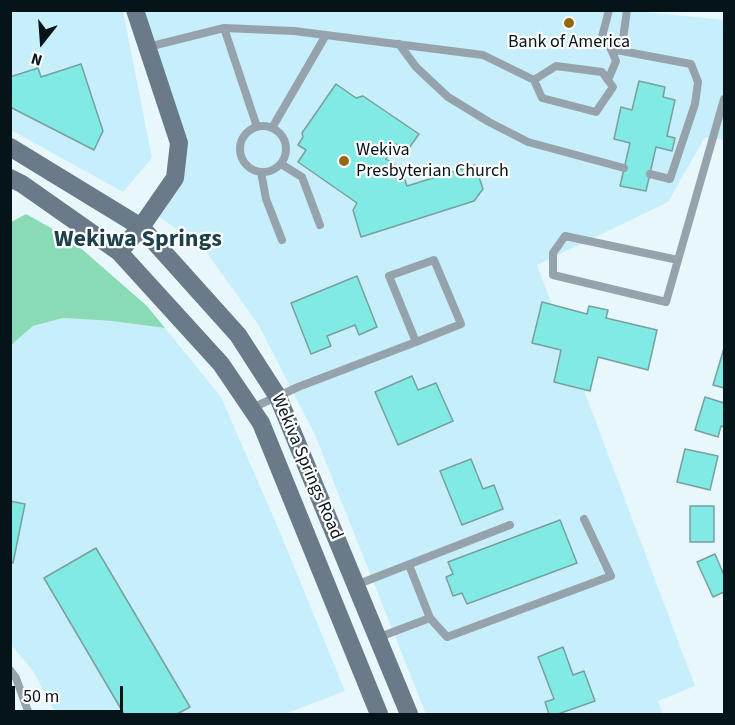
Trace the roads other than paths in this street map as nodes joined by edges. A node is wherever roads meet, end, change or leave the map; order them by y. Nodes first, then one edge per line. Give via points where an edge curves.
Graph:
1 (135, 10) edge
2 (609, 10) edge
3 (627, 10) edge
4 (224, 28) junction
5 (326, 35) junction
6 (399, 44) junction
7 (147, 48) junction
8 (611, 49) junction
9 (608, 80) junction
10 (534, 81) junction
11 (724, 99) edge
12 (256, 127) junction
13 (272, 128) junction
14 (10, 147) edge
15 (281, 164) junction
16 (624, 168) dead end
17 (261, 172) junction
18 (650, 174) dead end
19 (10, 178) edge
20 (321, 225) dead end
21 (141, 227) junction
22 (282, 240) dead end
23 (119, 252) junction
24 (678, 260) junction
25 (416, 342) junction
26 (279, 397) junction
27 (251, 409) junction
28 (584, 519) dead end
29 (510, 525) dead end
30 (410, 564) junction
31 (356, 585) junction
32 (430, 618) junction
33 (377, 638) junction
34 (10, 670) edge
35 (29, 714) edge
36 (379, 714) edge
37 (409, 714) edge

1 - 7 main road
2 - 8 lane via 602,37
3 - 8 lane via 623,39
4 - 5 lane
4 - 7 lane
4 - 12 lane
5 - 6 lane
5 - 13 lane
6 - 10 lane via 483,55
6 - 16 lane via 416,67 448,97 489,122 528,142
7 - 21 main road via 179,143 175,178
8 - 9 lane via 616,61
8 - 18 lane via 691,64 698,82 695,104 670,179
9 - 10 lane via 602,72 556,66
9 - 10 lane via 613,87 596,112 542,98
11 - 24 lane
12 - 13 lane
12 - 17 lane via 244,136 240,151 246,165
13 - 15 lane via 285,144
14 - 21 main road, Wekiva Springs Road
15 - 17 lane
15 - 20 lane via 302,177
17 - 22 lane via 266,199
19 - 23 main road, Wekiva Springs Road
21 - 23 main road
21 - 26 main road, Wekiva Springs Road via 238,335
23 - 27 main road, Wekiva Springs Road via 221,364
24 - 24 lane via 666,302 553,275 553,253 565,236
25 - 25 lane via 461,324 434,260 389,276
25 - 26 lane
26 - 27 lane
26 - 31 main road, Wekiva Springs Road
27 - 36 main road, Wekiva Springs Road via 261,423
28 - 32 lane via 611,576 447,637
29 - 30 lane
30 - 31 lane
30 - 32 lane
31 - 33 main road, Wekiva Springs Road
32 - 33 lane
33 - 37 main road, Wekiva Springs Road
34 - 35 lane

